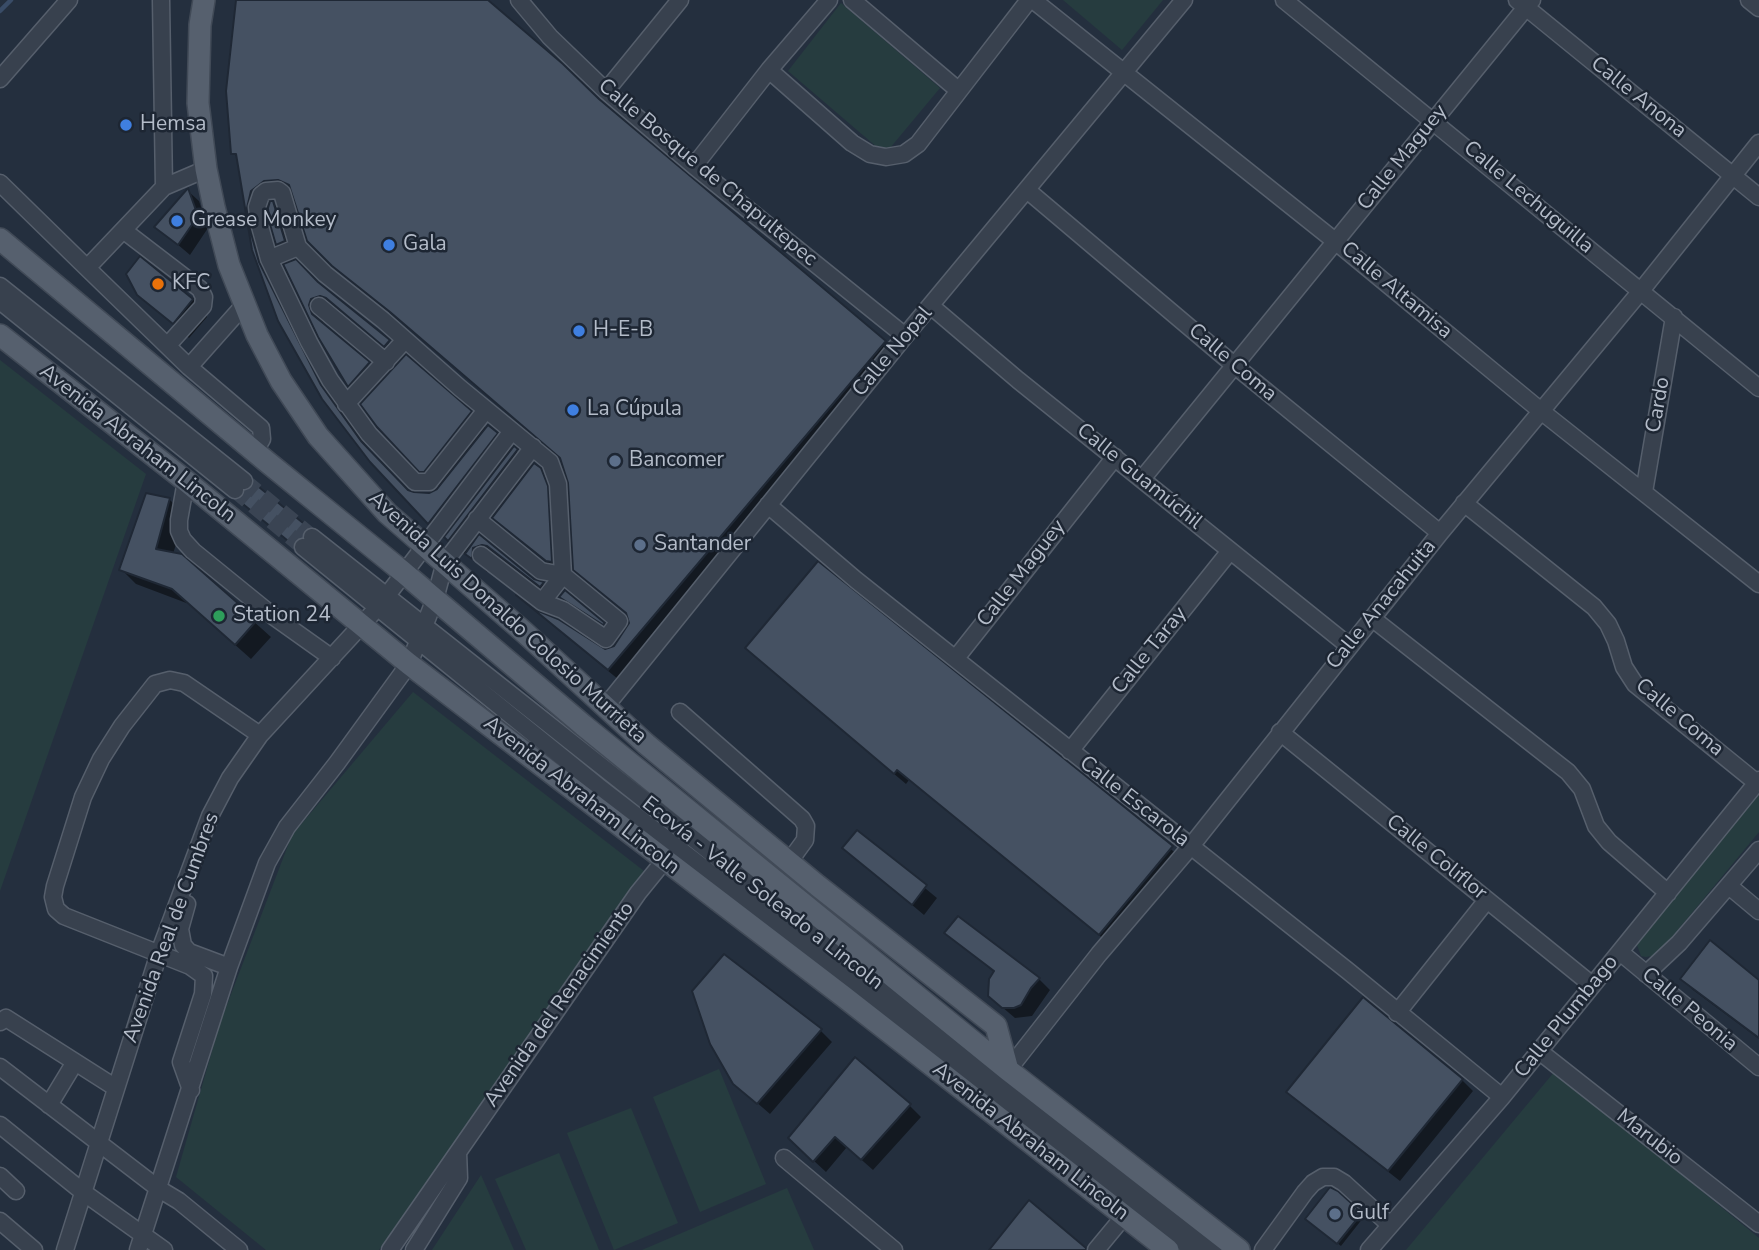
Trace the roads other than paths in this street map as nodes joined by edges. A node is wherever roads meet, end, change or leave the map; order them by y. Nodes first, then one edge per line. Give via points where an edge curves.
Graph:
1 (69, 0) edge
2 (161, 0) edge
3 (204, 0) edge
4 (519, 0) edge
5 (680, 0) edge
6 (829, 0) edge
7 (852, 0) edge
8 (1031, 0) edge
9 (1184, 0) edge
10 (1284, 0) edge
11 (1749, 0) edge
12 (1525, 3) edge
13 (1759, 8) edge
14 (769, 70) junction
15 (1123, 73) junction
16 (0, 79) edge
17 (958, 90) junction
18 (606, 91) junction
19 (1433, 120) junction
20 (1759, 143) edge
21 (695, 166) junction
22 (206, 169) junction
23 (1732, 175) junction
24 (0, 183) edge
25 (164, 187) junction
26 (1027, 190) junction
27 (1759, 197) edge
28 (122, 230) junction
29 (0, 239) edge
30 (1335, 241) junction
31 (298, 247) junction
32 (269, 259) junction
33 (87, 268) junction
34 (0, 286) edge
35 (1640, 292) junction
36 (0, 301) edge
37 (244, 305) junction
38 (319, 306) dead end
39 (931, 306) junction
40 (1674, 317) junction
41 (0, 335) edge
42 (905, 336) junction
43 (405, 340) junction
44 (168, 345) junction
45 (386, 362) junction
46 (1234, 365) junction
47 (189, 367) junction
48 (1759, 388) edge
49 (346, 404) junction
50 (486, 410) junction
51 (1541, 411) junction
52 (512, 431) junction
53 (533, 447) junction
54 (254, 452) junction
55 (1115, 457) junction
56 (1142, 479) junction
57 (186, 481) junction
58 (1644, 492) junction
59 (1464, 503) junction
60 (768, 505) junction
61 (477, 519) junction
62 (1440, 533) junction
63 (308, 542) tunnel mouth
64 (424, 545) junction
65 (1230, 551) junction
66 (481, 555) dead end
67 (445, 562) junction
68 (403, 572) junction
69 (563, 575) junction
70 (1758, 580) edge
71 (435, 599) junction
72 (383, 600) junction
73 (541, 601) junction
74 (1373, 619) junction
75 (362, 625) junction
76 (422, 635) junction
77 (1349, 646) junction
78 (956, 658) junction
79 (331, 659) junction
80 (409, 664) junction
81 (605, 707) junction
82 (680, 712) dead end
83 (1280, 732) junction
84 (260, 735) junction
85 (646, 744) junction
86 (1070, 751) junction
87 (1758, 781) edge
88 (666, 792) junction
89 (1191, 846) junction
90 (1759, 850) edge
91 (194, 858) junction
92 (664, 860) junction
93 (789, 862) junction
94 (818, 886) junction
95 (1729, 886) junction
96 (1668, 893) junction
97 (1487, 900) junction
98 (1759, 911) edge
99 (840, 933) junction
100 (1619, 952) junction
101 (159, 953) junction
102 (229, 967) junction
103 (1646, 974) junction
104 (1592, 985) junction
105 (1398, 1013) junction
106 (0, 1022) edge
107 (1539, 1051) junction
108 (75, 1062) junction
109 (0, 1067) edge
110 (1759, 1067) edge
111 (1008, 1070) junction
112 (116, 1088) junction
113 (191, 1090) junction
114 (1502, 1097) junction
115 (50, 1105) junction
116 (0, 1125) edge
117 (98, 1143) junction
118 (458, 1152) junction
119 (784, 1158) dead end
120 (0, 1177) edge
121 (159, 1189) junction
122 (16, 1191) dead end
123 (83, 1192) junction
124 (1125, 1215) junction
125 (0, 1221) edge
126 (1759, 1224) edge
127 (1390, 1225) junction
128 (141, 1243) edge
129 (34, 1250) edge
130 (65, 1250) edge
131 (164, 1250) edge
132 (239, 1250) edge
133 (390, 1250) edge
134 (414, 1250) edge
135 (894, 1250) edge
136 (1096, 1250) edge
137 (1168, 1250) edge
138 (1193, 1250) edge
139 (1213, 1250) edge
140 (1239, 1250) edge
141 (1263, 1250) edge
142 (1369, 1250) edge

1 - 16 street
2 - 25 street
3 - 22 main road, Avenida Luis Donaldo Colosio Murrieta via 198,103
4 - 18 street, Calle Bosque de Chapultepec
5 - 18 street
6 - 14 street
7 - 17 street
8 - 15 street, Calle Altamisa
8 - 17 street
9 - 15 street, Calle Nopal
10 - 19 street, Calle Lechuguilla
11 - 13 street
12 - 19 street, Calle Maguey
12 - 23 street, Calle Anona
14 - 17 street via 852,143 870,155 886,157 904,154 918,144
14 - 21 street
15 - 26 street, Calle Nopal
15 - 30 street, Calle Altamisa
18 - 21 street, Calle Bosque de Chapultepec
19 - 30 street, Calle Maguey
19 - 35 street, Calle Lechuguilla
20 - 23 street, Calle Anacahuita
21 - 42 street, Calle Bosque de Chapultepec
22 - 25 street
22 - 37 main road, Avenida Luis Donaldo Colosio Murrieta via 229,265
23 - 27 street, Calle Anona
23 - 35 street, Calle Anacahuita
24 - 33 street
25 - 28 street
26 - 39 street, Calle Nopal
26 - 46 street, Calle Coma
28 - 33 street
28 - 44 street via 200,289 204,297 203,306
29 - 54 main road
30 - 46 street, Calle Maguey
30 - 51 street, Calle Altamisa
31 - 32 street
31 - 32 street via 282,193 266,191 257,207
31 - 43 street
32 - 49 street via 309,342
33 - 44 street
34 - 36 street via 239,485
35 - 40 street, Calle Lechuguilla
35 - 51 street, Calle Anacahuita
37 - 47 street
37 - 64 main road, Avenida Luis Donaldo Colosio Murrieta via 281,381 318,436 387,513
38 - 45 street
39 - 42 street, Calle Nopal
39 - 55 street, Calle Guamúchil
40 - 48 street, Calle Lechuguilla
40 - 58 street, Cardo
41 - 57 main road, Avenida Abraham Lincoln
42 - 60 street, Calle Nopal
43 - 45 street
43 - 50 street
44 - 47 street
45 - 49 street
46 - 56 street, Calle Maguey
46 - 62 street, Calle Coma
47 - 54 street via 261,428 262,439
49 - 50 street via 393,461 422,484 429,482
50 - 52 street
51 - 58 street, Calle Altamisa
51 - 59 street, Calle Anacahuita
52 - 53 street
52 - 64 street, Avenida Real de Cumbres
53 - 61 street
53 - 69 street via 550,462 558,484
54 - 68 main road
55 - 56 street, Calle Guamúchil
55 - 78 street, Calle Maguey
56 - 65 street, Calle Guamúchil
57 - 75 main road, Avenida Abraham Lincoln
57 - 79 street via 179,520 183,540
58 - 70 street, Calle Altamisa
59 - 62 street, Calle Anacahuita
59 - 87 street, Calle Coma via 1594,607 1608,624 1635,684
60 - 78 street, Calle Escarola
60 - 81 street, Calle Nopal
61 - 67 street
61 - 69 street via 541,571
62 - 74 street, Calle Anacahuita
63 - 72 street
64 - 67 main road, Avenida Luis Donaldo Colosio Murrieta
64 - 68 street, Avenida Real de Cumbres
65 - 77 street, Calle Guamúchil
65 - 86 street, Calle Taray
66 - 73 street
67 - 71 street
67 - 81 main road, Avenida Luis Donaldo Colosio Murrieta
68 - 71 main road
68 - 72 street, Avenida Real de Cumbres
69 - 73 street
69 - 73 street via 619,621 606,639
71 - 76 street
71 - 88 main road
72 - 75 street, Avenida Real de Cumbres
72 - 76 street
74 - 77 street, Calle Anacahuita
74 - 96 street via 1568,772 1609,842
75 - 79 street, Avenida Real de Cumbres
75 - 80 main road, Avenida Abraham Lincoln
76 - 80 street
76 - 138 street via 608,795
76 - 139 street, Ecovía - Valle Soleado a Lincoln
77 - 83 street, Calle Anacahuita
78 - 86 street, Calle Escarola
79 - 84 street, Avenida Real de Cumbres
80 - 92 main road, Avenida Abraham Lincoln
80 - 102 street via 287,827 267,863
81 - 85 main road, Avenida Luis Donaldo Colosio Murrieta
82 - 93 street via 802,819 805,841
83 - 89 street, Calle Anacahuita
83 - 97 street, Calle Coliflor
84 - 91 street, Avenida Real de Cumbres via 230,778
84 - 101 street via 184,683 155,684 122,726 83,797 55,886 56,909
85 - 88 main road
85 - 93 main road, Avenida Luis Donaldo Colosio Murrieta
86 - 89 street, Calle Escarola
87 - 96 street, Calle Plumbago
88 - 99 main road
89 - 105 street, Calle Escarola
89 - 111 street, Calle Anacahuita
90 - 95 street, Calle Plumbago
91 - 101 street, Avenida Real de Cumbres
91 - 102 street via 196,874 180,929 181,941 189,952
92 - 118 street, Avenida del Renacimiento
92 - 124 main road, Avenida Abraham Lincoln
93 - 94 main road, Avenida Luis Donaldo Colosio Murrieta
94 - 99 main road
94 - 111 main road, Avenida Luis Donaldo Colosio Murrieta via 996,1026
95 - 98 street
95 - 103 street, Calle Plumbago
96 - 100 street, Calle Plumbago
97 - 104 street, Calle Coliflor
97 - 105 street
99 - 111 main road
100 - 103 street, Calle Peonia
100 - 104 street, Calle Plumbago
101 - 112 street, Avenida Real de Cumbres
101 - 113 street via 200,971 205,981 181,1062
102 - 113 street
103 - 110 street, Calle Peonia
104 - 107 street, Calle Plumbago
105 - 114 street, Calle Escarola
106 - 108 street via 6,1018
107 - 114 street, Calle Plumbago
107 - 126 street, Marubio
108 - 112 street
108 - 115 street
109 - 115 street
111 - 140 main road
112 - 117 street, Avenida Real de Cumbres
113 - 121 street
114 - 127 street, Calle Plumbago
115 - 117 street
116 - 123 street
117 - 121 street
117 - 123 street, Avenida Real de Cumbres
118 - 133 street, Avenida del Renacimiento
118 - 134 street, Avenida del Renacimiento via 458,1178
119 - 135 street
120 - 122 street
121 - 128 street
121 - 132 street
123 - 128 street
123 - 130 street, Avenida Real de Cumbres
124 - 136 street
124 - 137 main road, Avenida Abraham Lincoln
125 - 129 street
127 - 141 street via 1344,1182 1322,1177 1313,1182
127 - 142 street, Calle Plumbago
128 - 131 street

